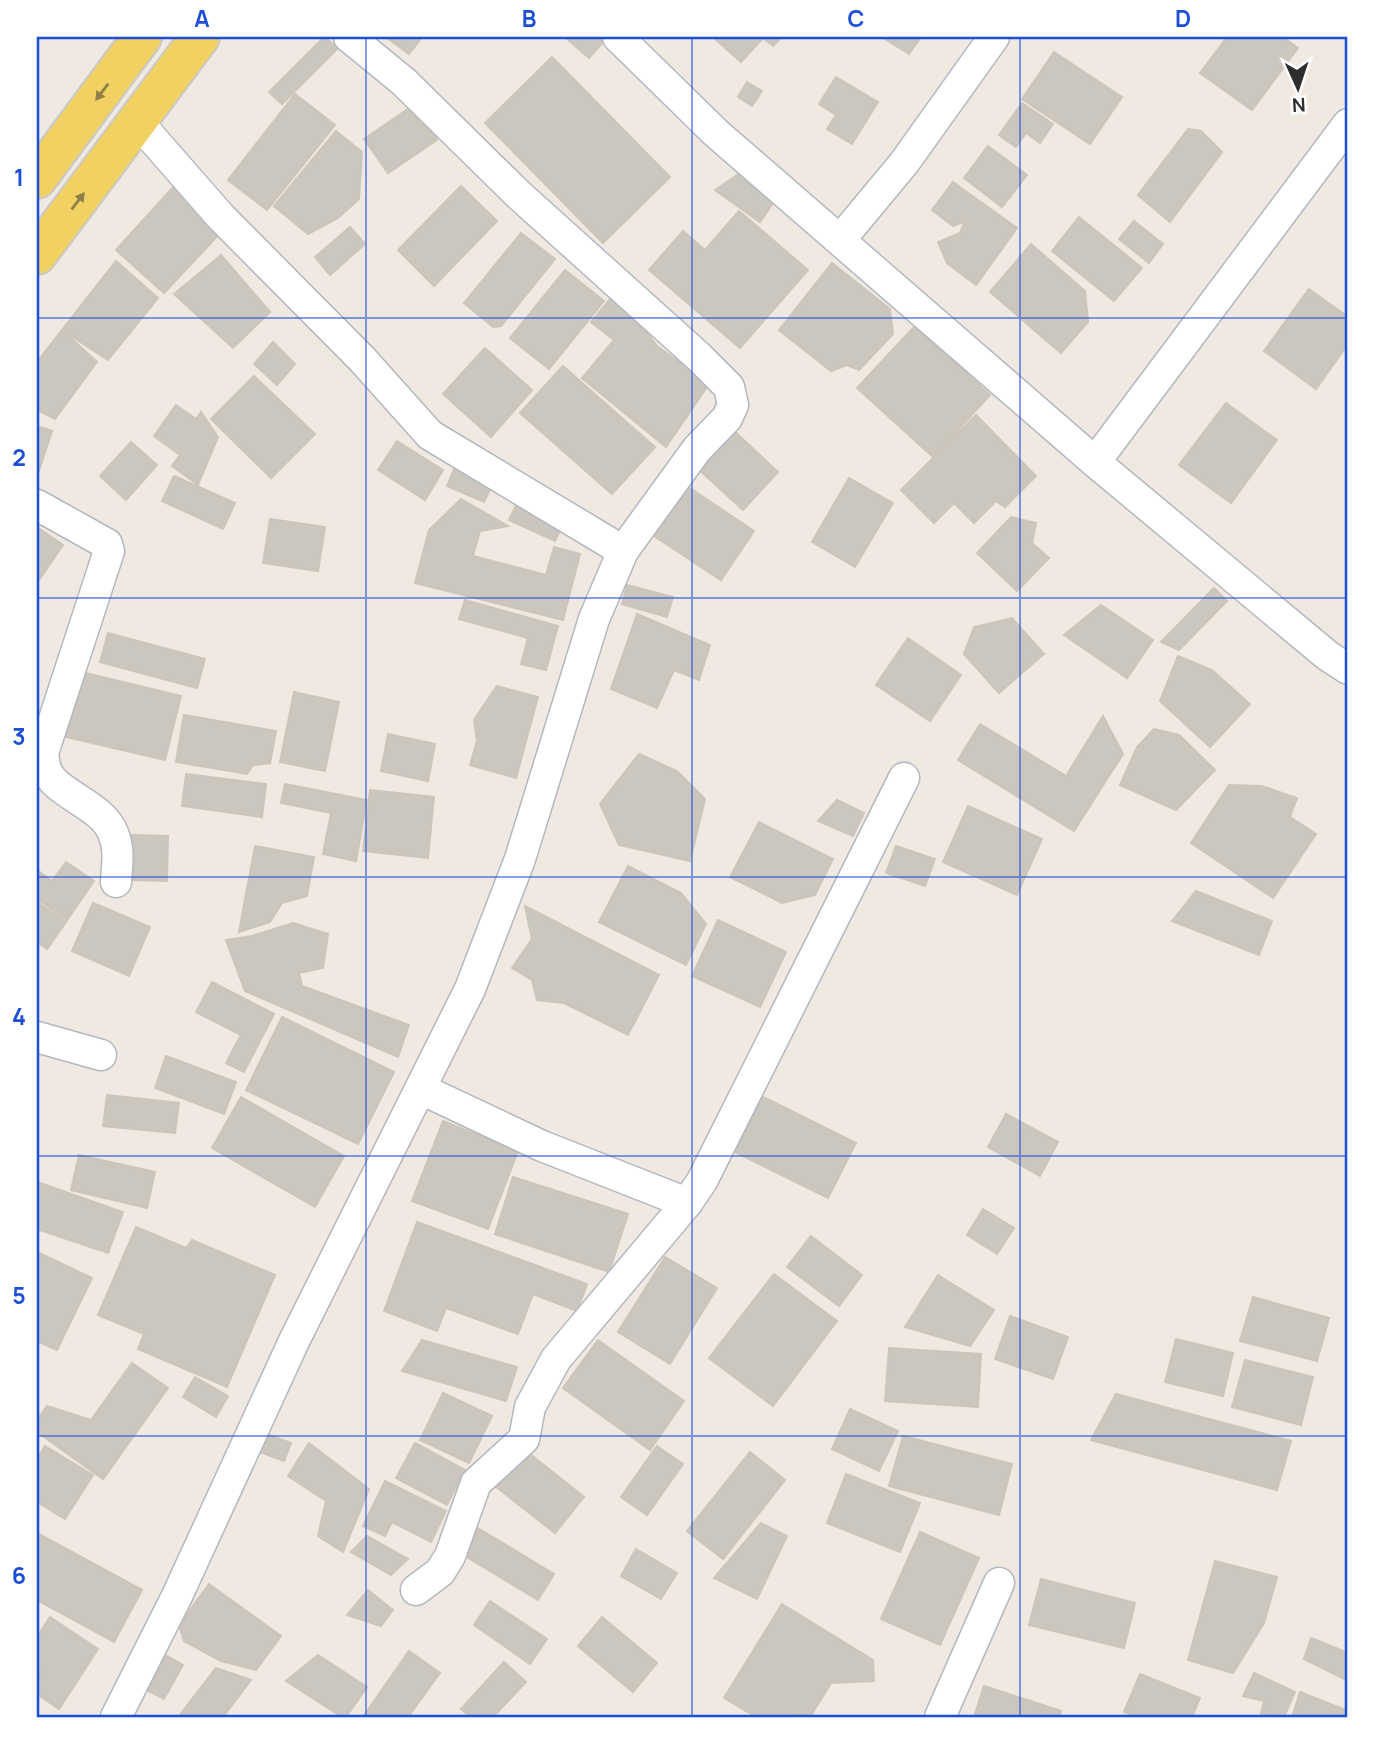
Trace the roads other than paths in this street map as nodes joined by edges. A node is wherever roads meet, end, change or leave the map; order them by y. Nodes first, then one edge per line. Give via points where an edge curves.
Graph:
1 (142, 37) edge
2 (200, 37) edge
3 (349, 37) edge
4 (618, 37) edge
5 (994, 37) edge
6 (137, 121) junction
7 (1348, 124) edge
8 (37, 179) edge
9 (840, 240) junction
10 (37, 255) edge
11 (1095, 462) junction
12 (37, 505) edge
13 (624, 551) junction
14 (1348, 669) edge
15 (904, 778) dead end
16 (116, 882) dead end
17 (37, 1037) edge
18 (101, 1055) dead end
19 (421, 1089) junction
20 (687, 1203) junction
21 (999, 1583) dead end
22 (416, 1590) dead end
23 (116, 1717) edge
24 (940, 1717) edge

1 -> 8 main road
2 - 6 main road
3 - 13 street via 404,82 519,195 729,387 733,405 727,418 696,449
4 - 9 street via 716,133
5 - 9 street via 904,163
10 -> 6 main road
6 - 13 street via 430,435
7 - 11 street
9 - 11 street
11 - 14 street
12 - 16 street via 107,544 109,551 43,753 51,777 104,818 113,831 118,851
13 - 19 street via 594,619 520,859 470,989
15 - 20 street via 735,1118
17 - 18 street
19 - 20 street via 542,1146
19 - 23 street via 294,1341
20 - 22 street via 556,1359 530,1407 524,1439 477,1483 450,1556 440,1572
21 - 24 street

